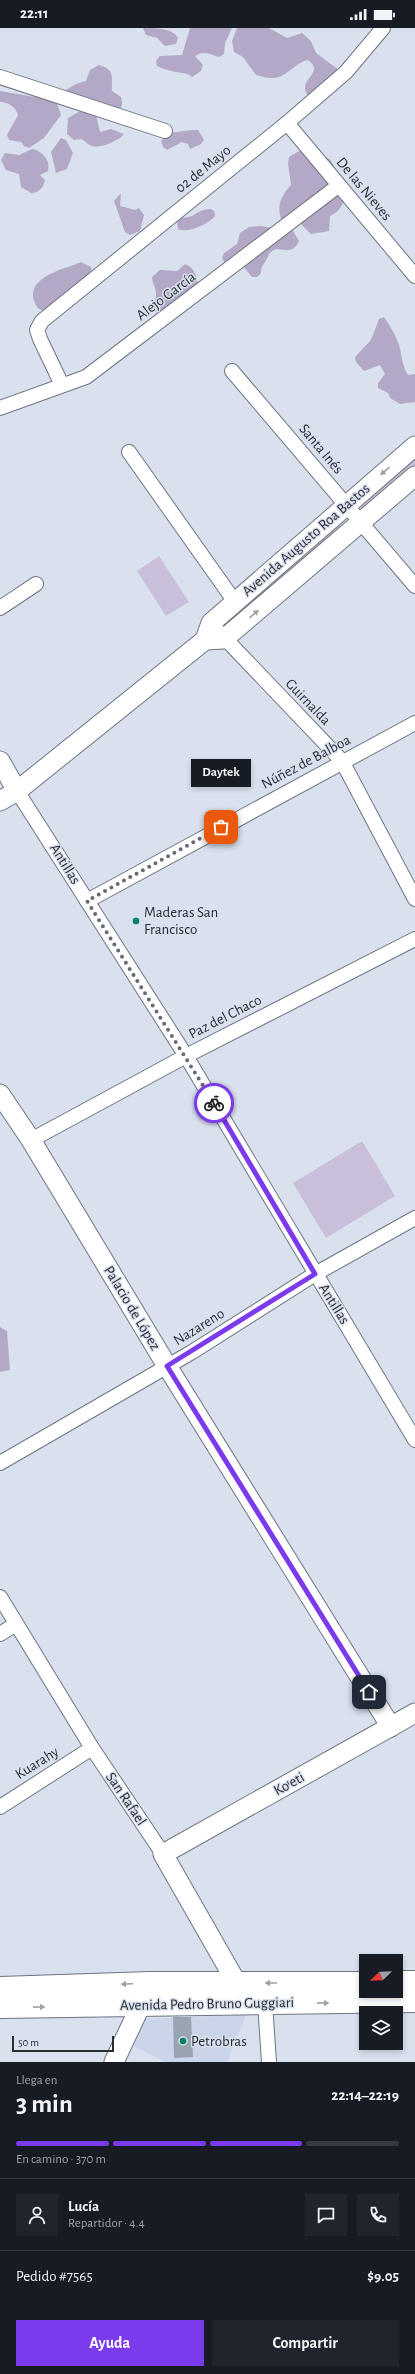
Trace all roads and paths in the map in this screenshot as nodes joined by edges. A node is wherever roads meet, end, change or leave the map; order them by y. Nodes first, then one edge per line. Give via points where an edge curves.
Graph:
1 (383, 28) edge
2 (0, 77) edge
3 (287, 123) junction
4 (164, 131) dead end
5 (338, 186) junction
6 (415, 276) edge
7 (232, 371) dead end
8 (62, 385) junction
9 (0, 408) edge
10 (415, 446) edge
11 (129, 452) dead end
12 (415, 476) edge
13 (346, 505) junction
14 (361, 521) junction
15 (36, 584) dead end
16 (415, 586) edge
17 (235, 602) junction
18 (0, 608) edge
19 (208, 631) junction
20 (224, 639) junction
21 (415, 723) edge
22 (0, 760) edge
23 (342, 761) junction
24 (17, 791) junction
25 (0, 801) edge
26 (415, 899) edge
27 (87, 901) junction
28 (415, 939) edge
29 (186, 1056) junction
30 (0, 1094) edge
31 (31, 1140) junction
32 (415, 1218) edge
33 (315, 1274) junction
34 (167, 1366) junction
35 (415, 1440) edge
36 (0, 1463) edge
37 (0, 1597) edge
38 (16, 1624) junction
39 (0, 1634) edge
40 (415, 1713) edge
41 (391, 1727) junction
42 (92, 1748) junction
43 (0, 1806) edge
44 (163, 1854) junction
45 (403, 1982) edge
46 (415, 1982) edge
47 (150, 1983) junction
48 (237, 1983) junction
49 (359, 1983) edge
50 (0, 1988) edge
51 (415, 2001) edge
52 (256, 2004) junction
53 (141, 2005) junction
54 (0, 2007) edge
55 (114, 2062) edge
56 (269, 2062) edge

1 - 3 street, 02 de Mayo via 346,72
2 - 4 street
3 - 5 street, De las Nieves
3 - 8 street, 02 de Mayo via 42,320 37,330
5 - 6 street, De las Nieves
5 - 8 street, Alejo García via 86,377
7 - 13 street, Santa Inés
8 - 9 street, Alejo García
10 -> 13 street, Avenida Augusto Roa Bastos
11 - 17 street
12 - 14 street, Avenida Augusto Roa Bastos
13 - 14 street, Santa Inés
13 - 17 street, Avenida Augusto Roa Bastos
14 - 16 street, Santa Inés
20 -> 14 street, Avenida Augusto Roa Bastos
15 - 18 street
17 - 19 street, Avenida Augusto Roa Bastos
19 - 20 street
19 - 24 street, Avenida Augusto Roa Bastos
20 - 23 street, Guirnalda
21 - 23 street, Núñez de Balboa
22 - 24 street, Antillas
23 - 26 street, Guirnalda
23 - 27 street, Núñez de Balboa
24 - 25 street, Avenida Augusto Roa Bastos
24 - 27 street, Antillas
27 - 29 street, Antillas
28 - 29 street, Paz del Chaco
29 - 31 street, Paz del Chaco
29 - 33 street, Antillas
30 - 31 street, Palacio de López
31 - 34 street, Palacio de López
32 - 33 street, Nazareno
33 - 34 street, Nazareno
33 - 35 street, Antillas
34 - 36 street, Nazareno
34 - 41 street, Palacio de López
37 - 38 street, San Rafael
38 - 39 street
38 - 42 street, San Rafael
40 - 41 street, Ko'eti
41 - 44 street, Ko'eti
42 - 43 street, Kuarahy
42 - 44 street, San Rafael
44 - 48 street, San Rafael
45 - 46 main road
47 - 48 main road, Avenida Pedro Bruno Guggiari
47 -> 50 main road, Avenida Pedro Bruno Guggiari
47 - 53 street
49 -> 48 main road, Avenida Pedro Bruno Guggiari
48 - 52 street, San Rafael
52 -> 51 main road, Avenida Pedro Bruno Guggiari
52 - 53 main road, Avenida Pedro Bruno Guggiari
52 - 56 street
54 -> 53 main road, Avenida Pedro Bruno Guggiari
53 - 55 street

